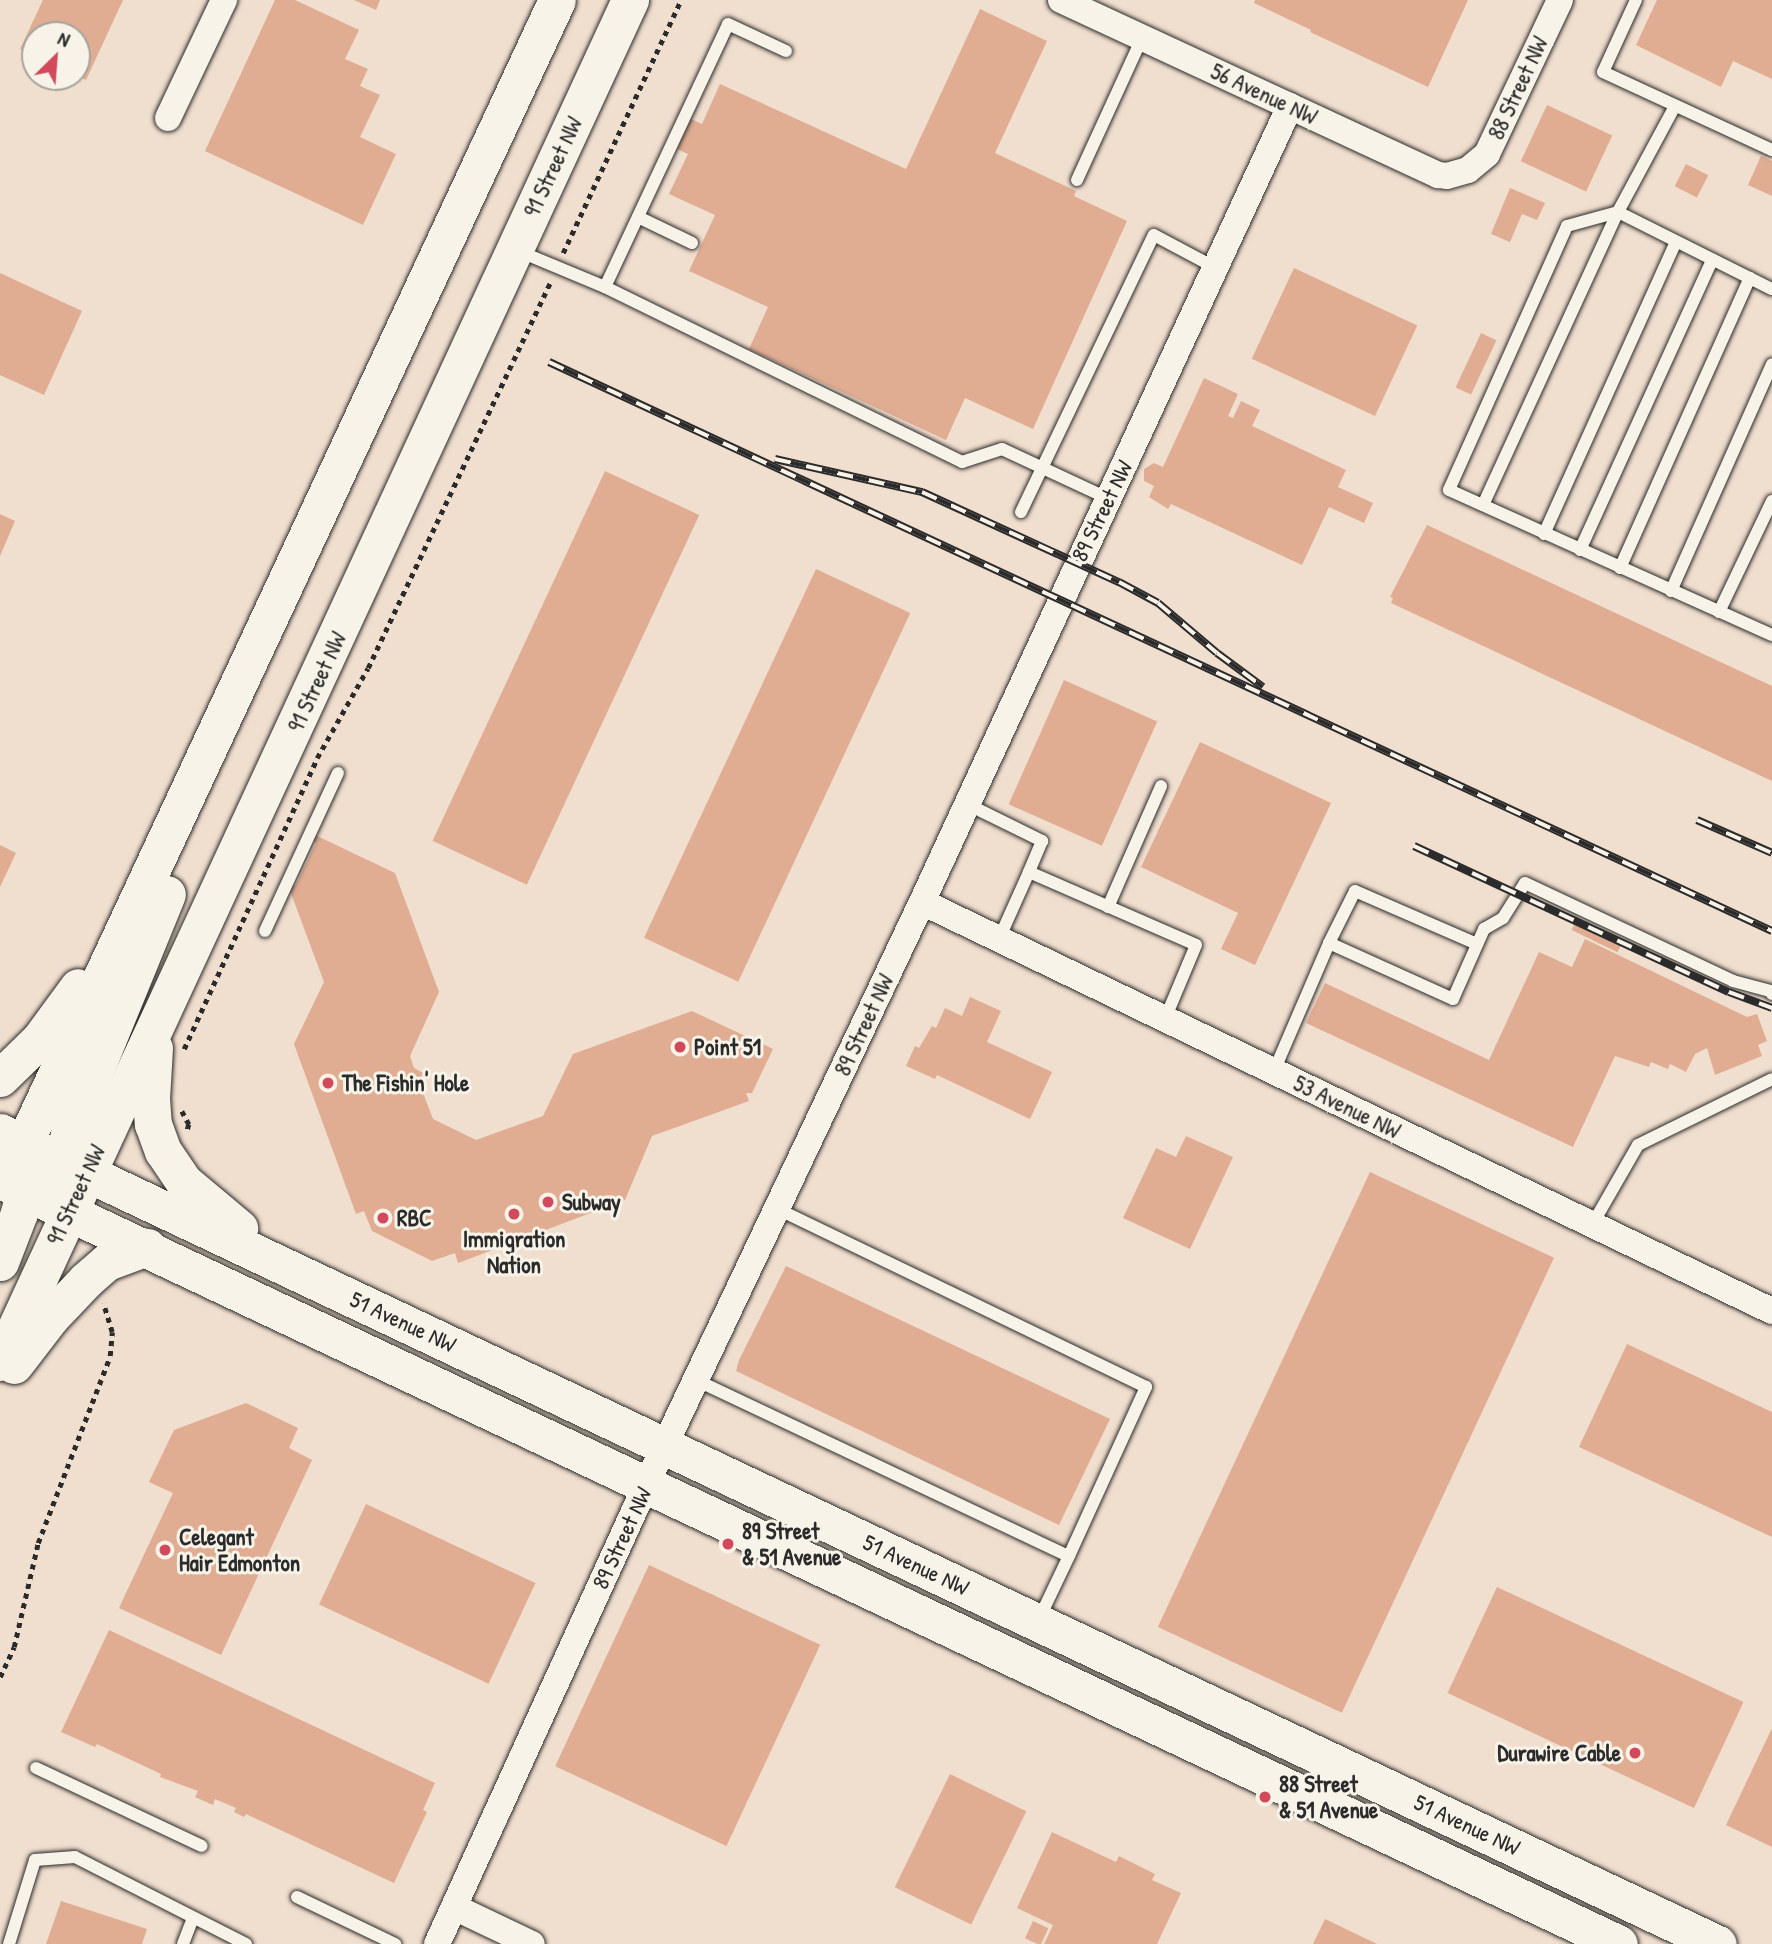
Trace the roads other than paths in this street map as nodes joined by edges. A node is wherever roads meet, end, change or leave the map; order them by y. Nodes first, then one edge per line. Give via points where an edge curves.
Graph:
1 (224, 0) edge
2 (557, 0) edge
3 (629, 0) edge
4 (1061, 0) edge
5 (1560, 0) edge
6 (1636, 0) edge
7 (1142, 38) junction
8 (786, 51) dead end
9 (1675, 106) junction
10 (1290, 107) junction
11 (168, 118) dead end
12 (1772, 150) edge
13 (1468, 170) joint
14 (1077, 180) dead end
15 (1618, 212) junction
16 (638, 217) junction
17 (1676, 242) junction
18 (692, 243) dead end
19 (516, 250) junction
20 (1712, 260) junction
21 (1216, 268) junction
22 (1750, 278) junction
23 (605, 287) junction
24 (1772, 289) edge
25 (1772, 364) edge
26 (1041, 468) junction
27 (1109, 499) junction
28 (1772, 500) edge
29 (1483, 505) junction
30 (1021, 512) dead end
31 (1544, 534) junction
32 (1580, 550) junction
33 (1620, 568) junction
34 (1671, 591) junction
35 (1719, 612) junction
36 (1772, 635) edge
37 (338, 773) dead end
38 (1161, 786) dead end
39 (191, 788) junction
40 (967, 804) junction
41 (1029, 872) junction
42 (139, 900) junction
43 (922, 901) junction
44 (1108, 907) junction
45 (265, 931) dead end
46 (999, 939) junction
47 (1329, 943) junction
48 (1477, 944) junction
49 (1772, 994) edge
50 (1165, 1019) junction
51 (156, 1026) junction
52 (1274, 1071) junction
53 (0, 1078) edge
54 (1772, 1079) edge
55 (12, 1138) edge
56 (74, 1167) junction
57 (8, 1187) edge
58 (777, 1209) junction
59 (68, 1211) junction
60 (1592, 1224) junction
61 (147, 1247) junction
62 (0, 1262) edge
63 (304, 1275) junction
64 (1772, 1311) edge
65 (0, 1362) edge
66 (696, 1380) junction
67 (0, 1383) edge
68 (665, 1446) junction
69 (646, 1485) junction
70 (1069, 1556) junction
71 (1038, 1622) junction
72 (36, 1768) dead end
73 (202, 1846) dead end
74 (298, 1897) dead end
75 (454, 1907) junction
76 (193, 1918) junction
77 (9, 1944) edge
78 (183, 1944) edge
79 (246, 1944) edge
80 (396, 1944) edge
81 (437, 1944) edge
82 (532, 1944) edge
83 (1619, 1944) edge
84 (1718, 1944) edge

1 - 11 street
2 - 39 main road
3 - 19 main road, 91 Street NW
4 - 7 street, 56 Avenue NW
5 - 13 street, 88 Street NW via 1493,144
6 - 9 lane via 1604,72
7 - 10 street, 56 Avenue NW
7 - 14 lane
8 - 16 lane via 728,24
9 - 12 lane
9 - 15 lane
10 - 13 street, 56 Avenue NW via 1438,175
10 - 21 street, 89 Street NW
15 - 17 lane
15 - 29 lane
15 - 29 lane via 1567,226 1449,490
16 - 18 lane
16 - 23 lane
17 - 20 lane
17 - 31 lane
19 - 23 lane
19 - 51 main road, 91 Street NW
20 - 22 lane
20 - 32 lane
21 - 26 lane via 1154,235
21 - 27 street, 89 Street NW
22 - 24 lane
22 - 33 lane
23 - 26 lane via 962,462 1002,449
25 - 34 lane
26 - 27 lane
26 - 30 lane
27 - 40 street, 89 Street NW
28 - 35 lane
29 - 31 lane
31 - 32 lane
32 - 33 lane
33 - 34 lane
34 - 35 lane
35 - 36 lane
37 - 45 lane
38 - 44 lane
39 - 42 main road
39 - 56 main road via 184,853 68,1136
40 - 41 lane via 1042,841
40 - 43 street, 89 Street NW
41 - 44 lane
41 - 46 lane
42 - 53 main road via 45,1033
42 - 55 main road
43 - 46 street, 53 Avenue NW
43 - 58 street, 89 Street NW
44 - 50 lane via 1196,945
46 - 50 street, 53 Avenue NW
47 - 48 lane via 1355,891
47 - 48 lane via 1453,999
47 - 52 lane
48 - 49 lane via 1484,929 1503,918 1525,883 1733,981
50 - 52 street, 53 Avenue NW
51 - 56 main road, 91 Street NW
51 - 63 main road via 153,1124 172,1166 212,1208
52 - 60 street, 53 Avenue NW
54 - 60 lane via 1638,1145
55 - 56 main road, 51 Avenue NW
55 - 57 main road via 29,1157
56 - 59 main road via 60,1176
56 - 63 main road, 51 Avenue NW
57 - 59 main road, 51 Avenue NW
57 - 62 main road
58 - 66 street, 89 Street NW
58 - 70 lane via 1146,1387
59 - 61 main road, 51 Avenue NW
59 - 65 main road, 91 Street NW
60 - 64 street, 53 Avenue NW
61 - 67 main road via 107,1262 86,1280
61 - 69 main road, 51 Avenue NW
63 - 68 main road, 51 Avenue NW
66 - 68 street, 89 Street NW
66 - 70 lane
68 - 69 street, 89 Street NW
68 - 71 main road, 51 Avenue NW
69 - 75 street, 89 Street NW
69 - 83 main road, 51 Avenue NW
70 - 71 lane
71 - 84 main road, 51 Avenue NW
72 - 73 lane
74 - 80 lane
75 - 81 street, 89 Street NW
75 - 82 street
76 - 77 lane via 75,1857 35,1860
76 - 78 lane
76 - 79 lane

